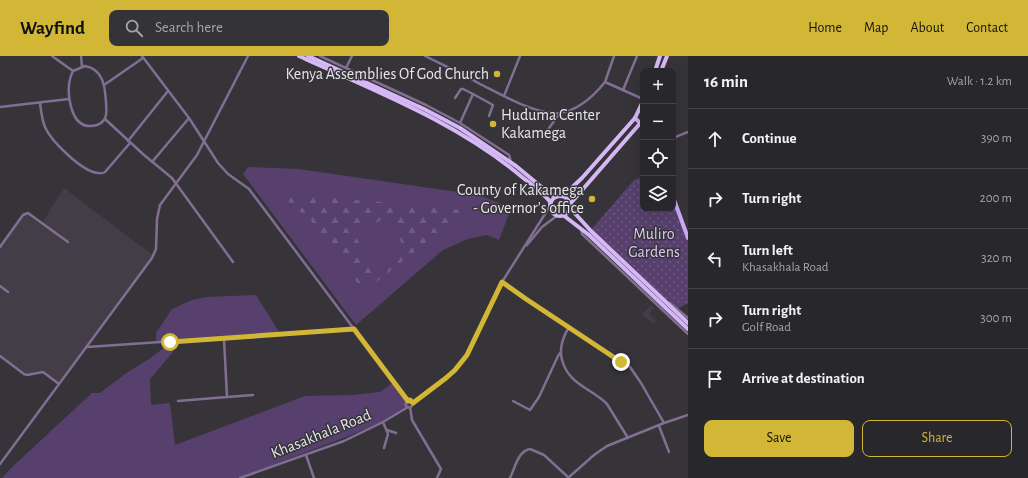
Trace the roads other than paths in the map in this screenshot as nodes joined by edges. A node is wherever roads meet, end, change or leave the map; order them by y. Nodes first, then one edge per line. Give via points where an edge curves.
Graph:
1 (52, 56) edge
2 (80, 56) edge
3 (248, 56) edge
4 (298, 56) edge
5 (308, 56) edge
6 (320, 56) edge
7 (352, 56) edge
8 (425, 56) edge
9 (520, 56) edge
10 (614, 56) edge
11 (637, 56) edge
12 (660, 56) edge
13 (667, 56) edge
14 (142, 57) edge
15 (82, 67) junction
16 (346, 68) junction
17 (658, 68) edge
18 (660, 68) edge
19 (73, 71) junction
20 (368, 78) junction
21 (604, 82) junction
22 (104, 85) junction
23 (373, 86) junction
24 (623, 90) junction
25 (168, 91) junction
26 (473, 94) junction
27 (504, 96) junction
28 (455, 98) dead end
29 (640, 98) edge
30 (69, 99) junction
31 (40, 103) junction
32 (0, 107) edge
33 (561, 113) junction
34 (640, 113) edge
35 (489, 116) dead end
36 (189, 118) junction
37 (635, 118) junction
38 (105, 119) junction
39 (640, 122) edge
40 (460, 124) junction
41 (640, 125) edge
42 (688, 132) edge
43 (544, 135) dead end
44 (676, 137) edge
45 (129, 142) junction
46 (204, 142) junction
47 (152, 162) junction
48 (511, 162) junction
49 (582, 178) junction
50 (587, 183) junction
51 (176, 184) junction
52 (563, 196) junction
53 (556, 197) junction
54 (551, 205) junction
55 (676, 205) edge
56 (570, 206) junction
57 (558, 215) junction
58 (564, 215) junction
59 (580, 228) junction
60 (688, 236) edge
61 (68, 242) dead end
62 (0, 247) edge
63 (521, 253) junction
64 (233, 262) dead end
65 (502, 282) junction
66 (0, 286) edge
67 (8, 292) dead end
68 (660, 298) junction
69 (688, 313) edge
70 (685, 315) junction
71 (688, 318) edge
72 (688, 323) edge
73 (569, 327) junction
74 (354, 329) junction
75 (688, 329) edge
76 (688, 334) edge
77 (224, 339) junction
78 (87, 347) junction
79 (560, 353) junction
80 (0, 356) edge
81 (59, 384) junction
82 (253, 395) dead end
83 (227, 397) junction
84 (178, 401) dead end
85 (408, 401) junction
86 (513, 401) dead end
87 (413, 403) junction
88 (409, 407) junction
89 (688, 415) edge
90 (383, 422) junction
91 (664, 423) junction
92 (659, 426) junction
93 (386, 430) junction
94 (396, 434) dead end
95 (628, 438) junction
96 (384, 448) dead end
97 (669, 452) dead end
98 (306, 455) junction
99 (0, 464) edge
100 (240, 478) edge
101 (314, 478) edge
102 (437, 478) edge
103 (510, 478) edge
104 (568, 478) edge

1 - 19 street
2 - 15 street
3 - 46 street
4 - 54 highway via 452,129 502,161 542,192
5 - 23 highway
6 - 16 street
7 - 16 street
8 - 27 street
9 - 27 street
10 - 21 street
11 - 24 street
12 - 17 highway
13 - 18 highway
14 - 22 street
14 - 25 street
15 - 19 street
15 - 22 street via 90,67 96,71
16 - 20 street
19 - 30 street via 69,81
20 - 23 street
20 - 40 street
21 - 24 street
21 - 33 street via 582,105
22 - 38 street
23 - 48 highway via 443,119
24 - 29 street
25 - 36 street
25 - 45 street
26 - 28 street via 463,88
26 - 35 street via 493,105
26 - 40 street
27 - 33 street via 544,112
30 - 31 street
30 - 38 street via 76,120 81,124 95,126
31 - 32 street
31 - 45 street via 45,127 55,143 92,172 105,172
33 - 43 street
34 - 37 highway
36 - 46 street
36 - 47 street
37 - 39 main road
37 - 49 highway
38 - 45 street
40 - 48 street via 509,155
41 - 50 highway
42 - 44 street
45 - 47 street
46 - 51 street
46 - 74 street via 224,169 249,189
47 - 51 street
48 - 53 highway
49 - 50 highway
49 - 52 highway
50 - 56 highway
51 - 64 street
51 - 78 street via 162,201 158,211 155,252
52 - 53 highway
52 - 56 highway
53 - 54 highway
54 - 57 highway via 553,212
54 - 63 street
55 - 60 main road
56 - 58 highway
56 - 68 highway via 583,223
57 - 58 highway
57 - 63 street via 542,227
58 - 59 highway
59 - 75 highway
59 - 76 street via 587,239
61 - 62 street via 28,214 23,215
63 - 65 street
65 - 73 street
65 - 87 street via 467,355 446,378
66 - 67 street
68 - 70 street
68 - 72 highway
69 - 70 street
70 - 71 street
73 - 79 street
73 - 91 street via 630,368
74 - 77 street
74 - 85 street
77 - 78 street
77 - 83 street
78 - 81 street
79 - 86 street via 530,410
79 - 95 street via 565,370 573,380 607,404
80 - 81 street via 24,374 43,372
81 - 99 street
82 - 83 street
83 - 84 street
85 - 87 street
85 - 88 street via 406,404
87 - 88 street
88 - 90 street, Khasakhala Road
88 - 102 street via 412,420 441,469
89 - 91 street
90 - 93 street
90 - 98 street, Khasakhala Road via 357,436
91 - 92 street
92 - 95 street
92 - 97 street
93 - 94 street
93 - 96 street via 388,434
95 - 104 street via 600,450
98 - 100 street, Khasakhala Road
98 - 101 street
103 - 104 street via 520,456 530,449 544,455

